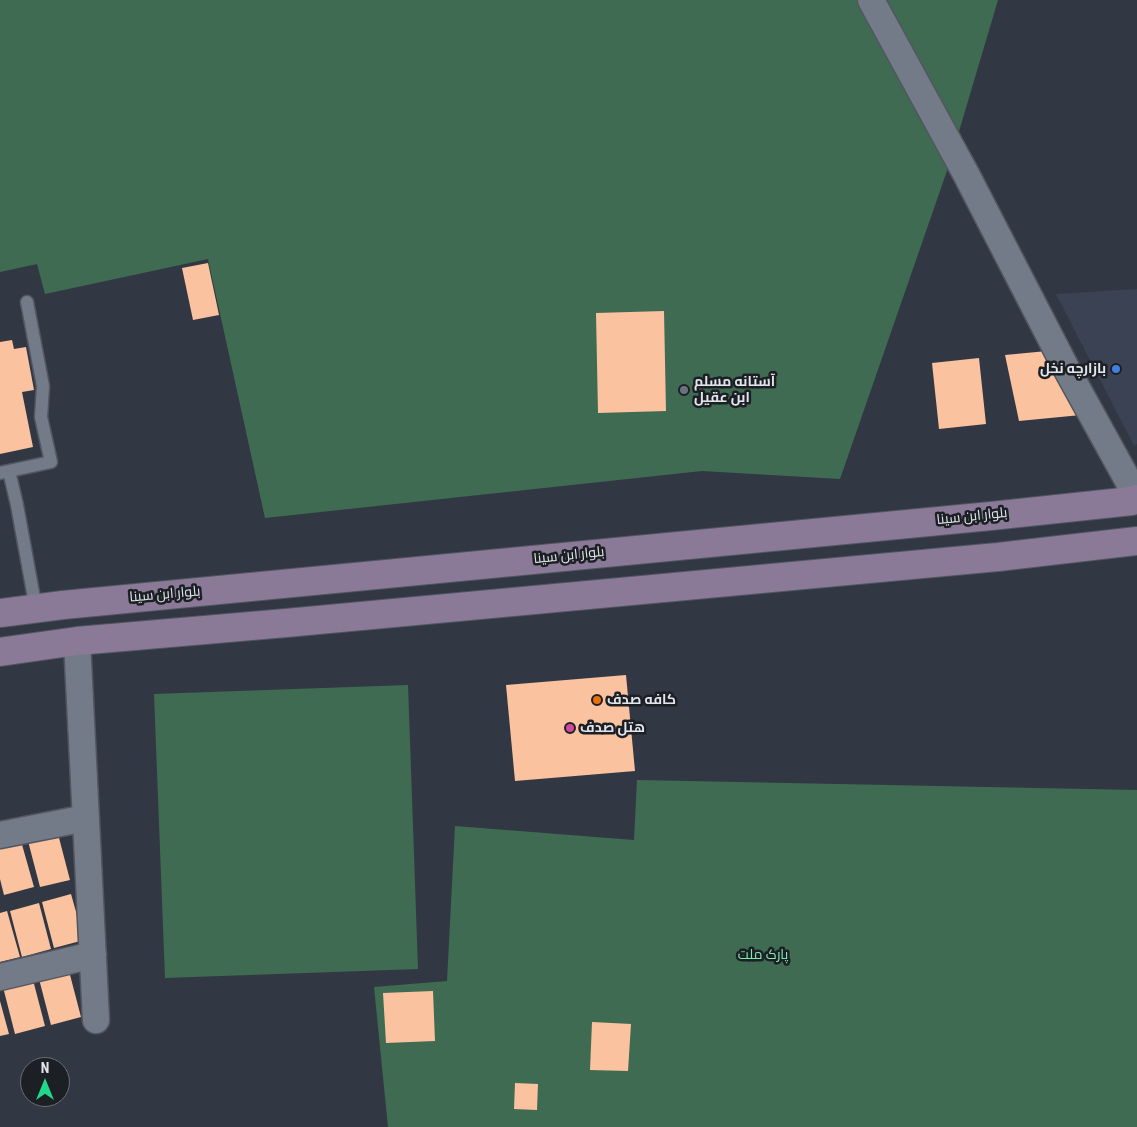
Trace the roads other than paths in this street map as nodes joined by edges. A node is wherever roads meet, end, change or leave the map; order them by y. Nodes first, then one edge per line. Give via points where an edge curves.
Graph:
1 (871, 0) edge
2 (26, 302) dead end
3 (4, 472) edge
4 (1137, 498) edge
5 (1137, 541) edge
6 (36, 609) junction
7 (0, 613) edge
8 (77, 641) junction
9 (0, 652) edge
10 (86, 818) junction
11 (0, 835) edge
12 (93, 955) junction
13 (0, 977) edge
14 (96, 1020) dead end

1 - 4 street
2 - 3 lane via 43,386 41,417 51,462
3 - 6 lane via 17,505
4 - 6 main road, بلوار ابن سینا via 971,518
5 - 8 main road via 988,558
6 - 7 main road, بلوار ابن سینا
8 - 9 main road
8 - 10 street
10 - 11 street
10 - 12 street
12 - 13 street
12 - 14 street

